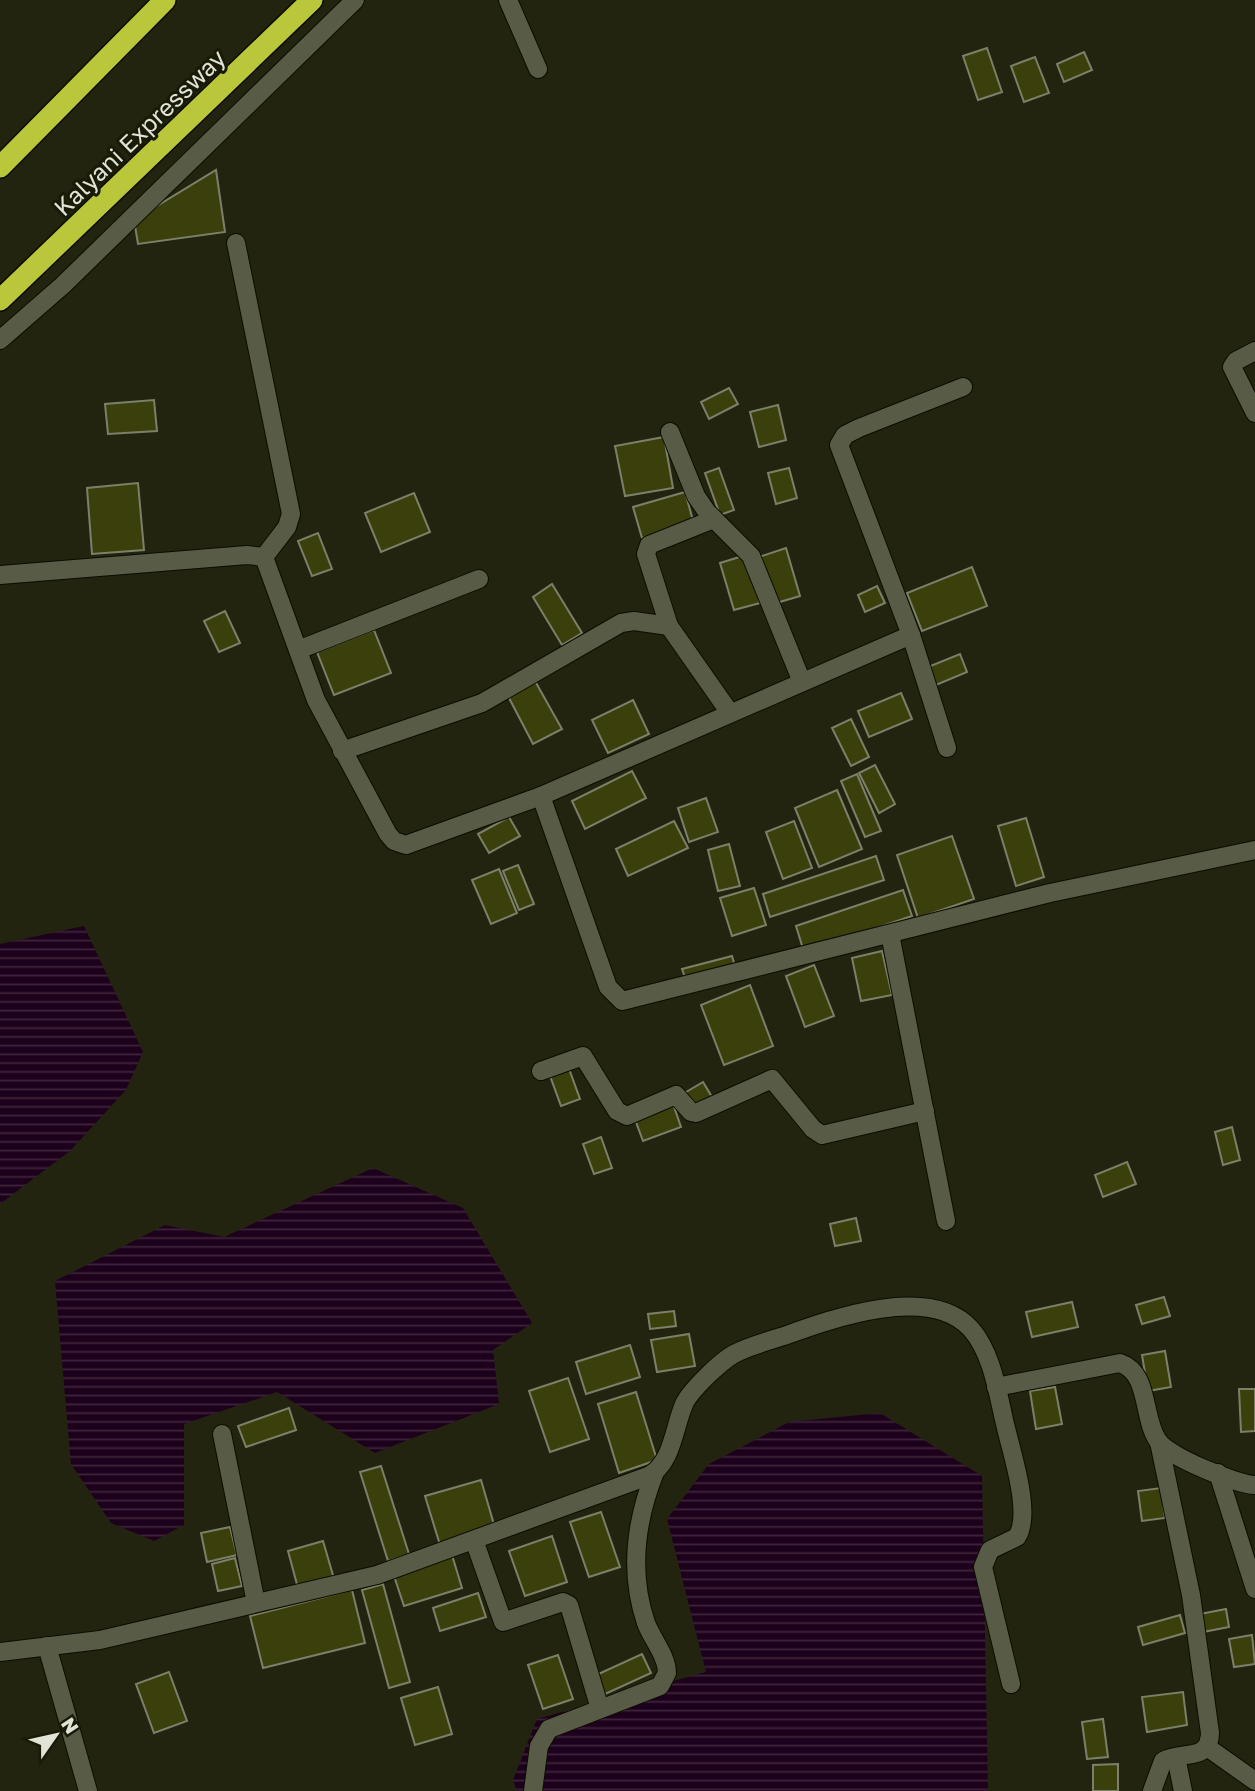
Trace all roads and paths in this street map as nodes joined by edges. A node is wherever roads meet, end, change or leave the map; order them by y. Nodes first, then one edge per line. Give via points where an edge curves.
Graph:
1 (165, 0) edge
2 (312, 0) edge
3 (355, 0) edge
4 (508, 0) edge
5 (538, 69) dead end
6 (0, 167) edge
7 (236, 243) dead end
8 (0, 300) edge
9 (0, 340) edge
10 (1255, 351) edge
11 (963, 387) dead end
12 (1255, 413) edge
13 (670, 432) dead end
14 (714, 519) junction
15 (264, 557) junction
16 (0, 575) edge
17 (479, 579) dead end
18 (669, 626) junction
19 (911, 635) junction
20 (298, 650) junction
21 (802, 682) junction
22 (730, 713) junction
23 (947, 748) dead end
24 (341, 751) junction
25 (541, 796) junction
26 (1255, 850) edge
27 (890, 934) junction
28 (541, 1071) dead end
29 (925, 1111) junction
30 (946, 1221) dead end
31 (996, 1387) junction
32 (222, 1434) dead end
33 (1159, 1442) junction
34 (655, 1472) junction
35 (1218, 1473) junction
36 (1255, 1485) edge
37 (474, 1540) junction
38 (1255, 1589) edge
39 (256, 1603) junction
40 (47, 1646) junction
41 (0, 1652) edge
42 (1012, 1684) dead end
43 (600, 1709) junction
44 (1208, 1747) junction
45 (1176, 1757) junction
46 (1255, 1781) edge
47 (88, 1791) edge
48 (533, 1791) edge
49 (1152, 1791) edge
50 (1183, 1791) edge

1 - 6 highway
2 - 8 highway, Kalyani Expressway
3 - 9 street
4 - 5 street
7 - 15 street via 291,514 287,527
10 - 12 street via 1232,367
11 - 19 street via 859,428 845,435 839,445
13 - 14 street via 696,496
14 - 18 street via 646,550
14 - 21 street via 751,556
15 - 16 street
15 - 20 street
17 - 20 street
18 - 22 street
18 - 24 street via 621,623 482,703
19 - 21 street
19 - 23 street
20 - 24 street
21 - 22 street
22 - 25 street
24 - 25 street via 388,834 400,844
25 - 27 street via 603,975 618,1000
26 - 27 street via 1050,893
27 - 29 street
28 - 29 street via 583,1056 617,1111 626,1115 676,1095 693,1113 772,1079 822,1135
29 - 30 street
31 - 33 street via 1120,1363 1130,1366
31 - 34 street via 971,1329 952,1314 885,1307 827,1321 735,1353 721,1363 686,1401 667,1456
31 - 42 street via 1019,1484 1022,1519 1017,1537 990,1550 983,1567
32 - 39 street
33 - 35 street via 1167,1451
33 - 44 street via 1191,1595 1210,1733
34 - 37 street
34 - 43 street via 638,1521 638,1587 646,1623 667,1673 660,1686
35 - 36 street
35 - 38 street
37 - 39 street via 377,1575
37 - 43 street via 503,1622 563,1602 569,1605
39 - 40 street via 100,1640
40 - 41 street
40 - 47 street
43 - 48 street via 558,1723 542,1736
44 - 45 street via 1201,1754
44 - 46 street
45 - 49 street via 1163,1761
45 - 50 street

